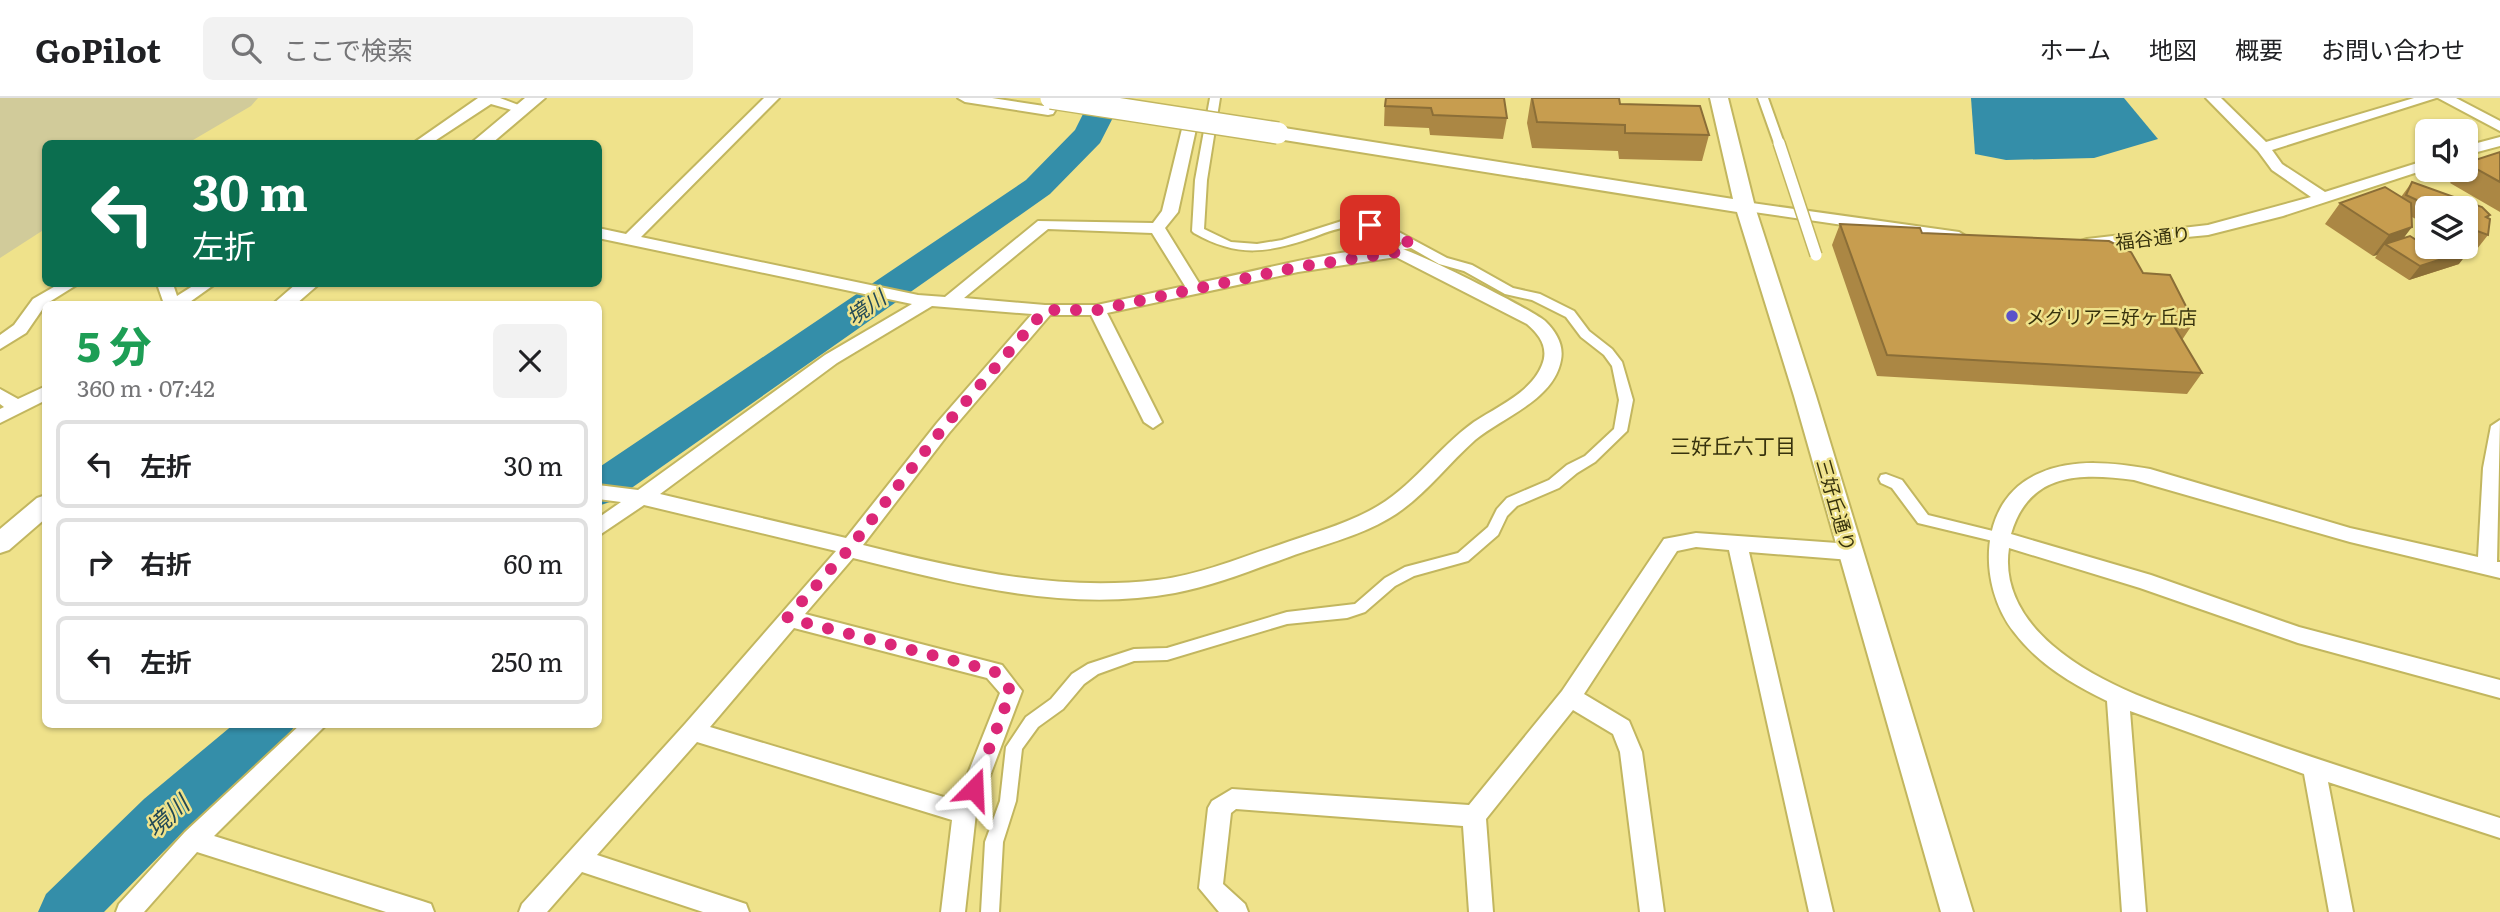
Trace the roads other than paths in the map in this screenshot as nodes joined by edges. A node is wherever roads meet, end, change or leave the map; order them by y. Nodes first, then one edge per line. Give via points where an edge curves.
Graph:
1 (488, 98) edge
2 (772, 98) edge
3 (965, 98) edge
4 (1054, 98) edge
5 (1214, 98) edge
6 (1719, 98) edge
7 (1763, 98) edge
8 (2213, 98) edge
9 (2429, 98) edge
10 (2445, 98) edge
11 (529, 103) edge
12 (2500, 127) edge
13 (1189, 129) dead end
14 (424, 140) edge
15 (484, 140) edge
16 (2500, 141) edge
17 (2263, 148) junction
18 (2478, 148) edge
19 (2415, 168) edge
20 (2323, 198) junction
21 (1745, 206) junction
22 (1157, 228) junction
23 (602, 234) edge
24 (1976, 238) edge
25 (629, 240) junction
26 (2068, 243) edge
27 (1404, 248) junction
28 (1816, 255) dead end
29 (65, 287) edge
30 (202, 287) edge
31 (305, 287) edge
32 (1195, 289) junction
33 (923, 300) junction
34 (43, 301) edge
35 (179, 301) edge
36 (288, 301) edge
37 (950, 301) junction
38 (42, 302) edge
39 (1045, 310) junction
40 (1097, 310) junction
41 (0, 343) edge
42 (0, 394) edge
43 (42, 394) edge
44 (17, 408) junction
45 (0, 417) edge
46 (1153, 422) dead end
47 (2500, 426) edge
48 (2496, 470) edge
49 (1886, 479) dead end
50 (602, 493) edge
51 (644, 499) junction
52 (42, 507) edge
53 (602, 526) edge
54 (2001, 538) junction
55 (0, 543) edge
56 (1738, 545) junction
57 (849, 549) junction
58 (1851, 552) junction
59 (2493, 568) edge
60 (787, 618) junction
61 (2500, 689) edge
62 (1570, 698) junction
63 (2118, 698) junction
64 (312, 728) edge
65 (693, 731) junction
66 (2314, 769) junction
67 (964, 813) junction
68 (1474, 816) junction
69 (2500, 828) edge
70 (193, 840) junction
71 (577, 859) junction
72 (128, 912) edge
73 (422, 912) edge
74 (531, 912) edge
75 (737, 912) edge
76 (953, 912) edge
77 (990, 912) edge
78 (1236, 912) edge
79 (1481, 912) edge
80 (1652, 912) edge
81 (1821, 912) edge
82 (1957, 912) edge
83 (2134, 912) edge
84 (2341, 912) edge

1 - 11 street
1 - 14 street
2 - 25 street
3 - 4 street via 1048,111
4 - 21 street, bridge
5 - 27 street via 1198,231 1220,245 1253,249 1353,223 1384,229
6 - 21 street, 三好丘通り
7 - 28 street, bridge
8 - 17 street
9 - 17 street
10 - 12 street
11 - 15 street
13 - 22 street via 1170,212
16 - 18 street
17 - 20 street via 2277,167
19 - 20 street, 福谷通り
20 - 26 street, 福谷通り via 2208,230
21 - 24 street
21 - 58 street, 三好丘通り
22 - 32 street
22 - 37 street via 1044,224
23 - 25 street
25 - 33 street
27 - 32 street
27 - 57 street via 1533,320 1548,334 1554,353 1546,375 1535,387 1472,434 1404,499 1377,516 1198,582 1153,589 1083,591 991,582
27 - 77 street via 1468,268 1509,291 1536,297 1570,314 1618,365 1626,400 1620,431 1554,484 1511,502 1493,531 1463,557 1410,571 1360,608 1287,618 1167,654 1134,655 1078,679 1057,704 1032,722 1014,747 1008,801 994,842
29 - 34 street
30 - 35 street
31 - 36 street
32 - 40 street
33 - 37 street
33 - 51 street via 831,359
37 - 39 street
38 - 41 street via 20,329
39 - 40 street
39 - 57 street via 943,428
40 - 46 street
42 - 44 street
43 - 44 street
44 - 45 street
47 - 48 street
48 - 59 street
49 - 54 street via 1897,484 1923,519
50 - 51 street
51 - 53 street
51 - 57 street via 834,541
52 - 55 street
54 - 59 street via 2013,505 2039,481 2077,471 2121,470 2350,535
54 - 61 street via 2144,581 2298,635
54 - 63 street via 1995,572 2001,596 2018,624 2059,663
56 - 58 street
56 - 62 street via 1696,540 1671,544
56 - 81 street
57 - 60 street
58 - 82 street, 三好丘通り
60 - 65 street
60 - 67 street via 994,671 1011,691
62 - 68 street
62 - 80 street via 1621,728 1631,752
63 - 66 street
63 - 83 street
64 - 70 street
65 - 67 street
65 - 71 street
66 - 69 street
66 - 84 street
67 - 76 street
68 - 78 street via 1233,799 1220,808 1212,888
68 - 79 street
70 - 72 street
70 - 73 street
71 - 74 street
71 - 75 street

